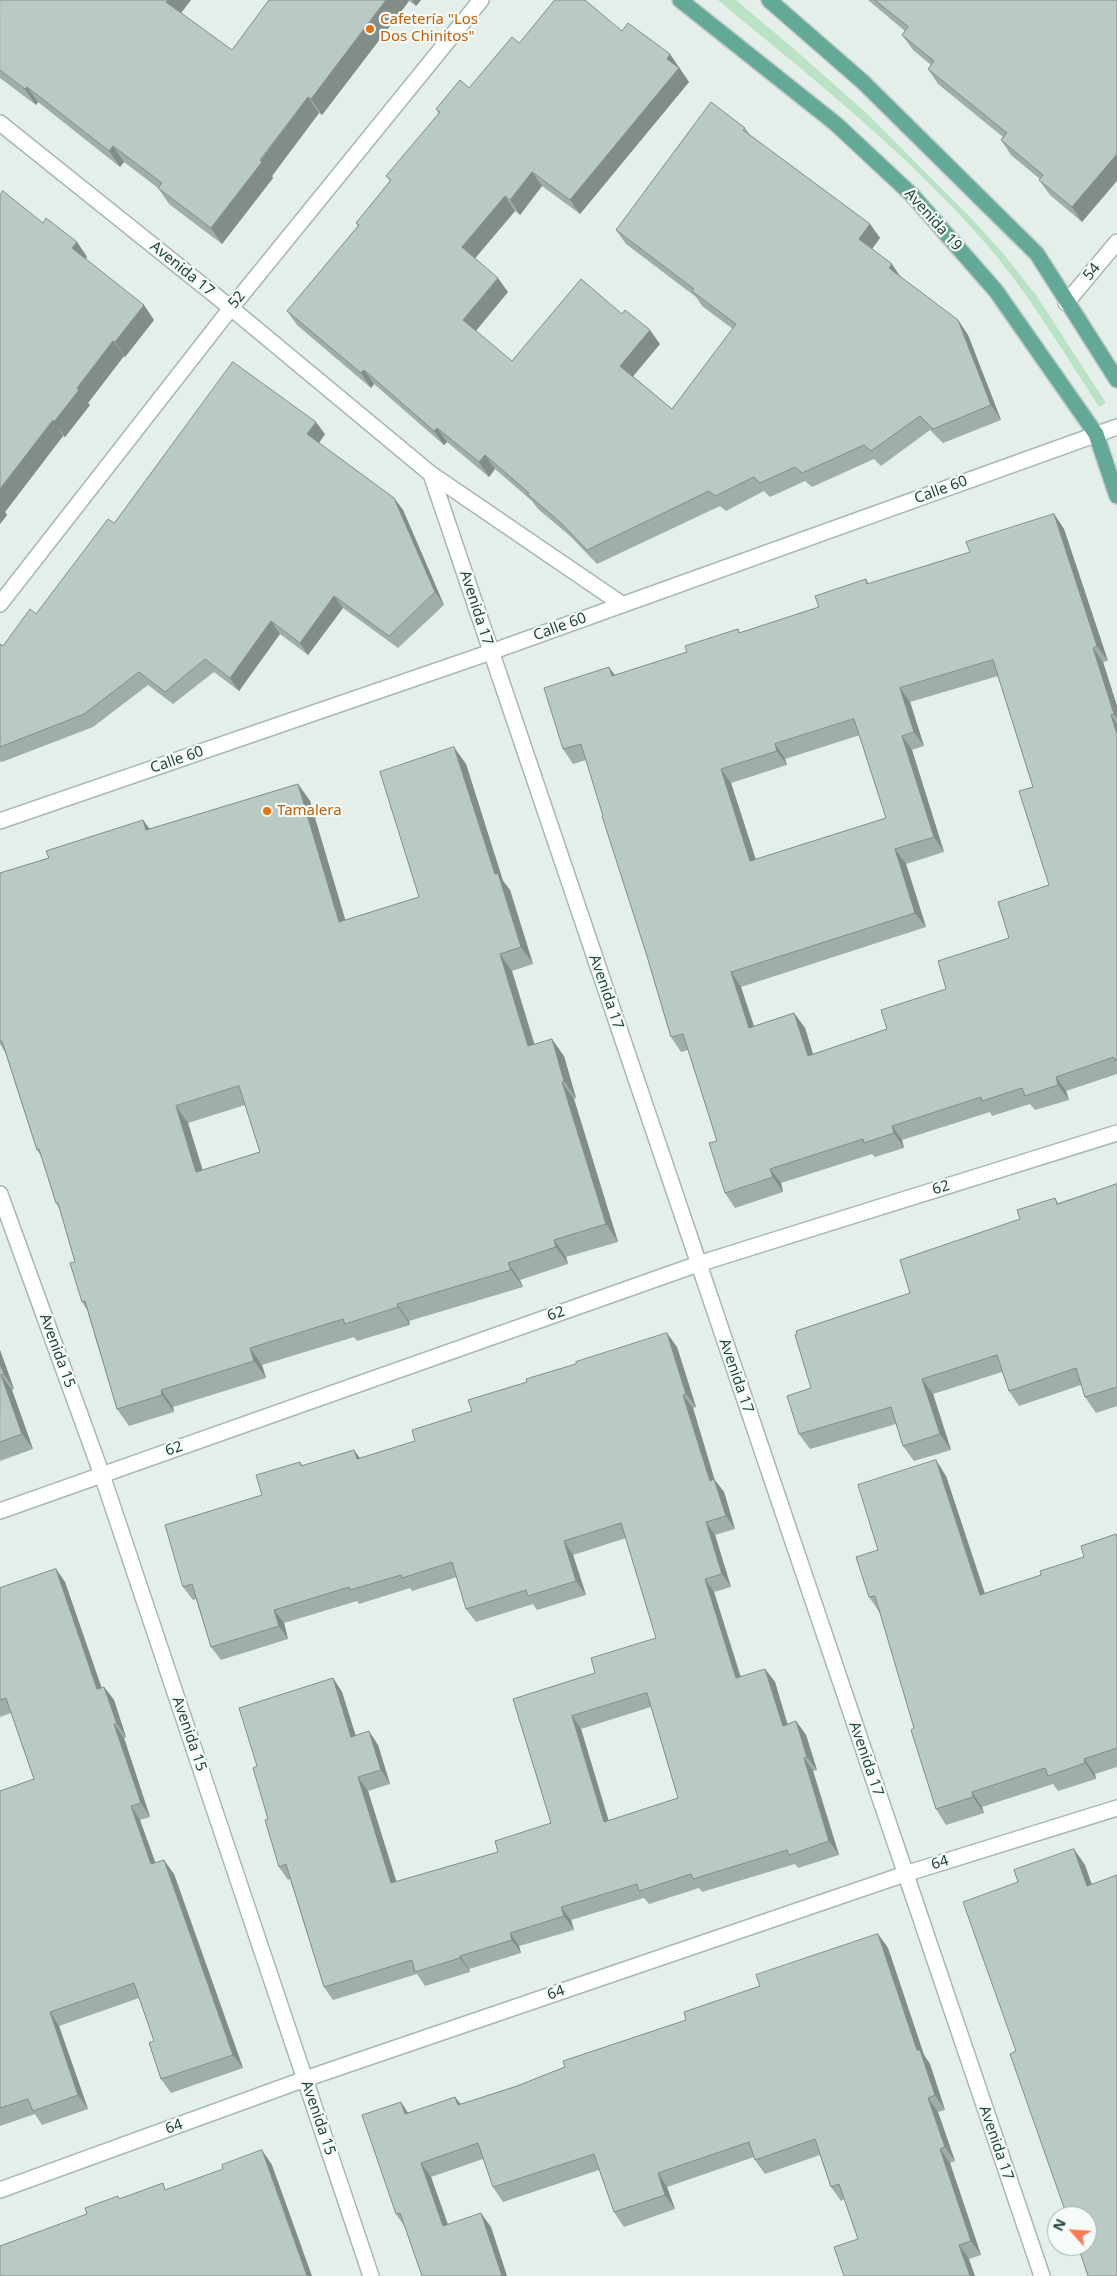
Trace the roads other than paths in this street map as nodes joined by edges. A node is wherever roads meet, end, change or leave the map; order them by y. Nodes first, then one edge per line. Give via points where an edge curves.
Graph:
1 (481, 0) edge
2 (680, 0) edge
3 (768, 0) edge
4 (0, 123) edge
5 (1117, 242) edge
6 (1066, 303) junction
7 (231, 308) junction
8 (1117, 380) edge
9 (1117, 427) edge
10 (1096, 434) junction
11 (431, 474) junction
12 (1117, 496) edge
13 (0, 604) edge
14 (623, 605) junction
15 (490, 652) junction
16 (4, 815) edge
17 (1117, 1133) edge
18 (0, 1194) edge
19 (698, 1264) junction
20 (102, 1475) junction
21 (0, 1511) edge
22 (1117, 1808) edge
23 (905, 1874) junction
24 (305, 2079) junction
25 (0, 2190) edge
26 (371, 2276) edge
27 (1042, 2276) edge

1 - 7 street, 52
2 - 10 main road, Avenida 19 via 836,124 912,195 996,291
3 - 6 main road via 863,82 1037,254
4 - 7 street, Avenida 17
5 - 6 street, 54
6 - 8 main road
7 - 11 street, Avenida 17
7 - 13 street, 52
9 - 10 street, Calle 60
10 - 12 main road, Avenida 19
10 - 14 street, Calle 60
11 - 14 street, Avenida 17
11 - 15 street, Avenida 17
14 - 15 street, Calle 60
15 - 16 street, Calle 60
15 - 19 street, Avenida 17
17 - 19 street, 62
18 - 20 street, Avenida 15
19 - 20 street, 62
19 - 23 street, Avenida 17
20 - 21 street, 62
20 - 24 street, Avenida 15
22 - 23 street, 64
23 - 24 street, 64
23 - 27 street, Avenida 17
24 - 25 street, 64
24 - 26 street, Avenida 15

